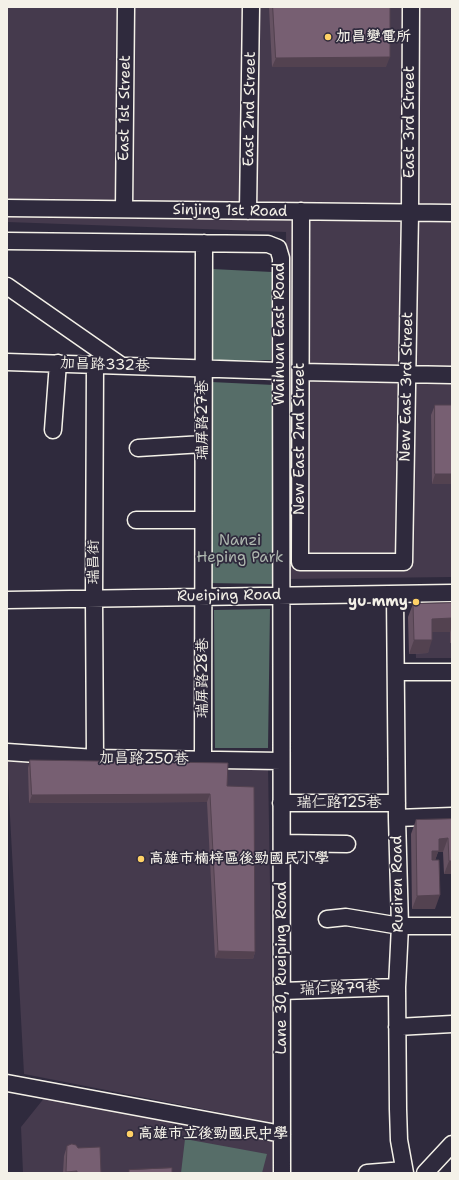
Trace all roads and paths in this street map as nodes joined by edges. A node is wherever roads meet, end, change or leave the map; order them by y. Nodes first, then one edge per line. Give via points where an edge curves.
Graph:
1 (126, 7) edge
2 (251, 7) edge
3 (411, 7) edge
4 (7, 208) edge
5 (124, 209) junction
6 (248, 211) junction
7 (301, 211) junction
8 (410, 213) junction
9 (452, 213) edge
10 (7, 240) edge
11 (204, 243) junction
12 (7, 286) edge
13 (7, 362) edge
14 (58, 364) junction
15 (95, 366) junction
16 (122, 366) junction
17 (204, 369) junction
18 (280, 372) junction
19 (301, 372) junction
20 (407, 374) junction
21 (452, 375) edge
22 (53, 430) dead end
23 (203, 444) junction
24 (138, 448) dead end
25 (136, 520) dead end
26 (203, 520) junction
27 (404, 562) joint
28 (452, 593) edge
29 (396, 594) junction
30 (281, 595) junction
31 (202, 597) junction
32 (94, 599) junction
33 (7, 600) edge
34 (396, 672) junction
35 (452, 672) edge
36 (7, 752) edge
37 (95, 758) junction
38 (203, 760) junction
39 (281, 761) junction
40 (282, 803) junction
41 (397, 810) junction
42 (452, 816) edge
43 (282, 843) junction
44 (347, 844) dead end
45 (327, 919) dead end
46 (400, 926) junction
47 (452, 926) edge
48 (397, 987) junction
49 (282, 991) junction
50 (452, 1024) edge
51 (398, 1027) junction
52 (7, 1083) edge
53 (282, 1134) junction
54 (452, 1144) edge
55 (404, 1172) edge
56 (282, 1173) edge
57 (367, 1173) edge
58 (425, 1173) edge

1 - 5 street, East 1st Street
2 - 6 street, East 2nd Street
3 - 8 street, East 3rd Street
4 - 5 street, Sinjing 1st Road
5 - 6 street, Sinjing 1st Road
6 - 7 street, Sinjing 1st Road
7 - 8 street, Sinjing 1st Road
7 - 19 street, New East 2nd Street
8 - 9 street, Sinjing 1st Road
8 - 20 street, New East 3rd Street
10 - 11 street, Waihuan East Road
11 - 17 street, 瑞屏路27巷
11 - 18 street, Waihuan East Road via 268,244 278,248 281,258
12 - 16 street
13 - 14 street, 加昌路332巷
14 - 15 street, 加昌路332巷
14 - 22 street
15 - 16 street, 加昌路332巷
15 - 32 street, 瑞昌街
16 - 17 street, 加昌路332巷
17 - 18 street, 加昌路332巷
17 - 23 street, 瑞屏路27巷
18 - 30 street, Waihuan East Road
19 - 20 street
19 - 27 street, New East 2nd Street via 300,562
20 - 21 street
20 - 27 street, New East 3rd Street
23 - 24 street
23 - 26 street, 瑞屏路27巷
25 - 26 street
26 - 31 street, 瑞屏路27巷
28 - 29 street, Rueiping Road
29 - 30 street, Rueiping Road
29 - 34 street, Rueiren Road
30 - 31 street, Rueiping Road
30 - 39 street, Lane 30, Rueiping Road
31 - 32 street, Rueiping Road
31 - 38 street, 瑞屏路28巷
32 - 33 street, Rueiping Road
32 - 37 street, 瑞昌街
34 - 35 street
34 - 41 street, Rueiren Road
36 - 37 street, 加昌路250巷
37 - 38 street, 加昌路250巷
38 - 39 street, 加昌路250巷
39 - 40 street, Lane 30, Rueiping Road
40 - 41 street, 瑞仁路125巷
40 - 43 street, Lane 30, Rueiping Road
41 - 42 street, 瑞仁路125巷
41 - 46 street, Rueiren Road
43 - 44 street
43 - 49 street, Lane 30, Rueiping Road
45 - 46 street via 346,917
46 - 47 street
46 - 48 street, Rueiren Road
48 - 49 street, 瑞仁路79巷
48 - 51 street, Rueiren Road
49 - 53 street, Lane 30, Rueiping Road
50 - 51 street
51 - 55 street, Rueiren Road via 399,1140
52 - 53 street
53 - 56 street, Lane 30, Rueiping Road
54 - 58 street
55 - 57 street

